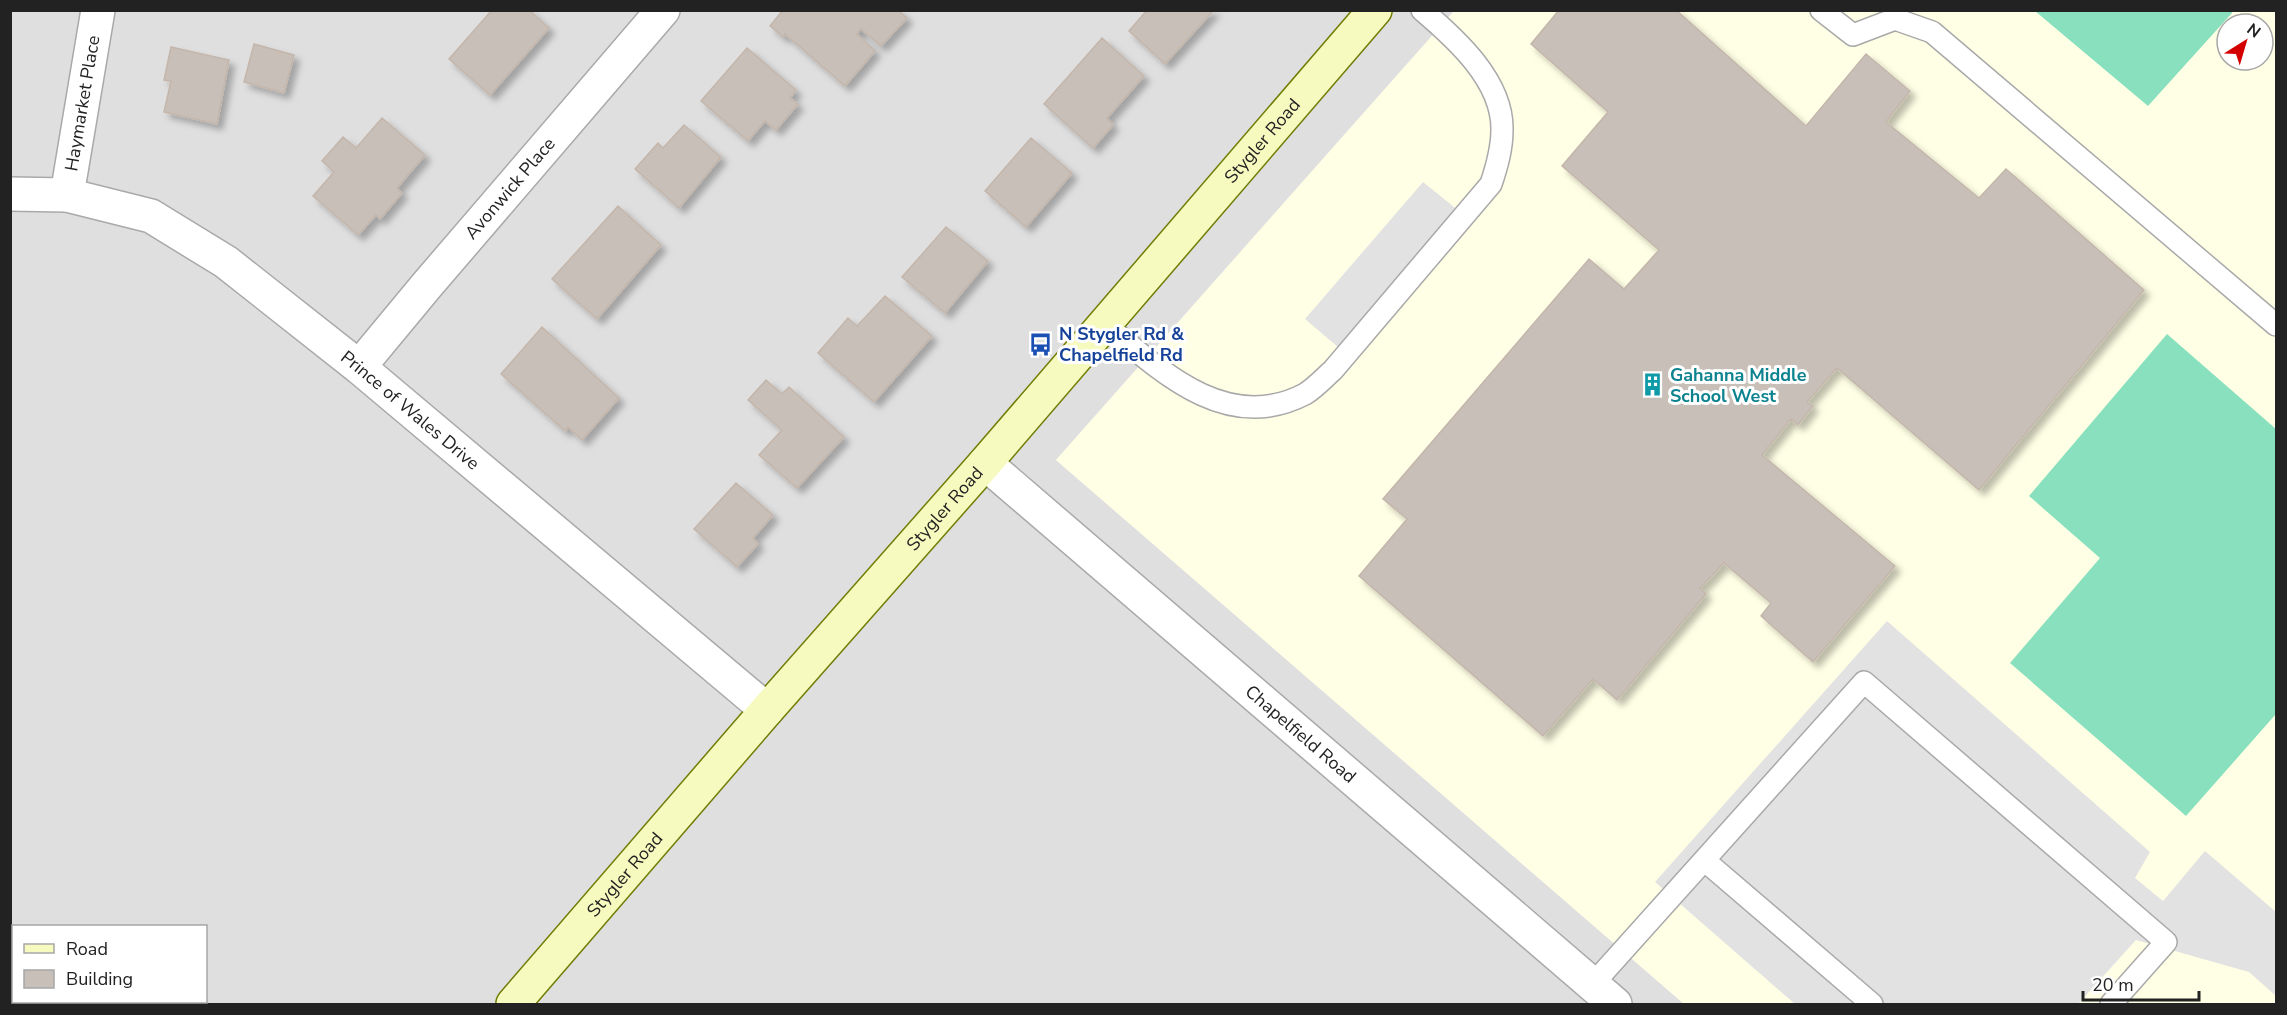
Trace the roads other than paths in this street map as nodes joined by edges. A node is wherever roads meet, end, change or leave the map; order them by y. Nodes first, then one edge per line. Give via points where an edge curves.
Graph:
1 (98, 10) edge
2 (663, 10) edge
3 (1375, 10) edge
4 (1422, 10) edge
5 (1821, 10) edge
6 (10, 194) edge
7 (66, 195) junction
8 (1104, 323) junction
9 (2277, 325) edge
10 (359, 367) junction
11 (985, 463) junction
12 (767, 710) junction
13 (1704, 860) junction
14 (1604, 995) edge
15 (513, 1005) edge
16 (1872, 1005) edge
17 (2111, 1005) edge

1 - 7 street, Haymarket Place
2 - 10 street, Avonwick Place
3 - 8 main road, Stygler Road
4 - 8 lane via 1453,37 1485,78 1496,100 1502,128 1499,159 1491,184 1333,370 1307,393 1279,405 1247,408 1215,400 1161,372
5 - 9 lane via 1853,35 1895,19 1932,32
6 - 7 street, Prince of Wales Drive
7 - 10 street, Prince of Wales Drive via 151,216 226,262
8 - 11 main road, Stygler Road
10 - 12 street, Prince of Wales Drive
11 - 12 main road, Stygler Road
11 - 14 street, Chapelfield Road
12 - 15 main road, Stygler Road
13 - 14 lane
13 - 16 lane
13 - 17 lane via 1864,682 2166,942

